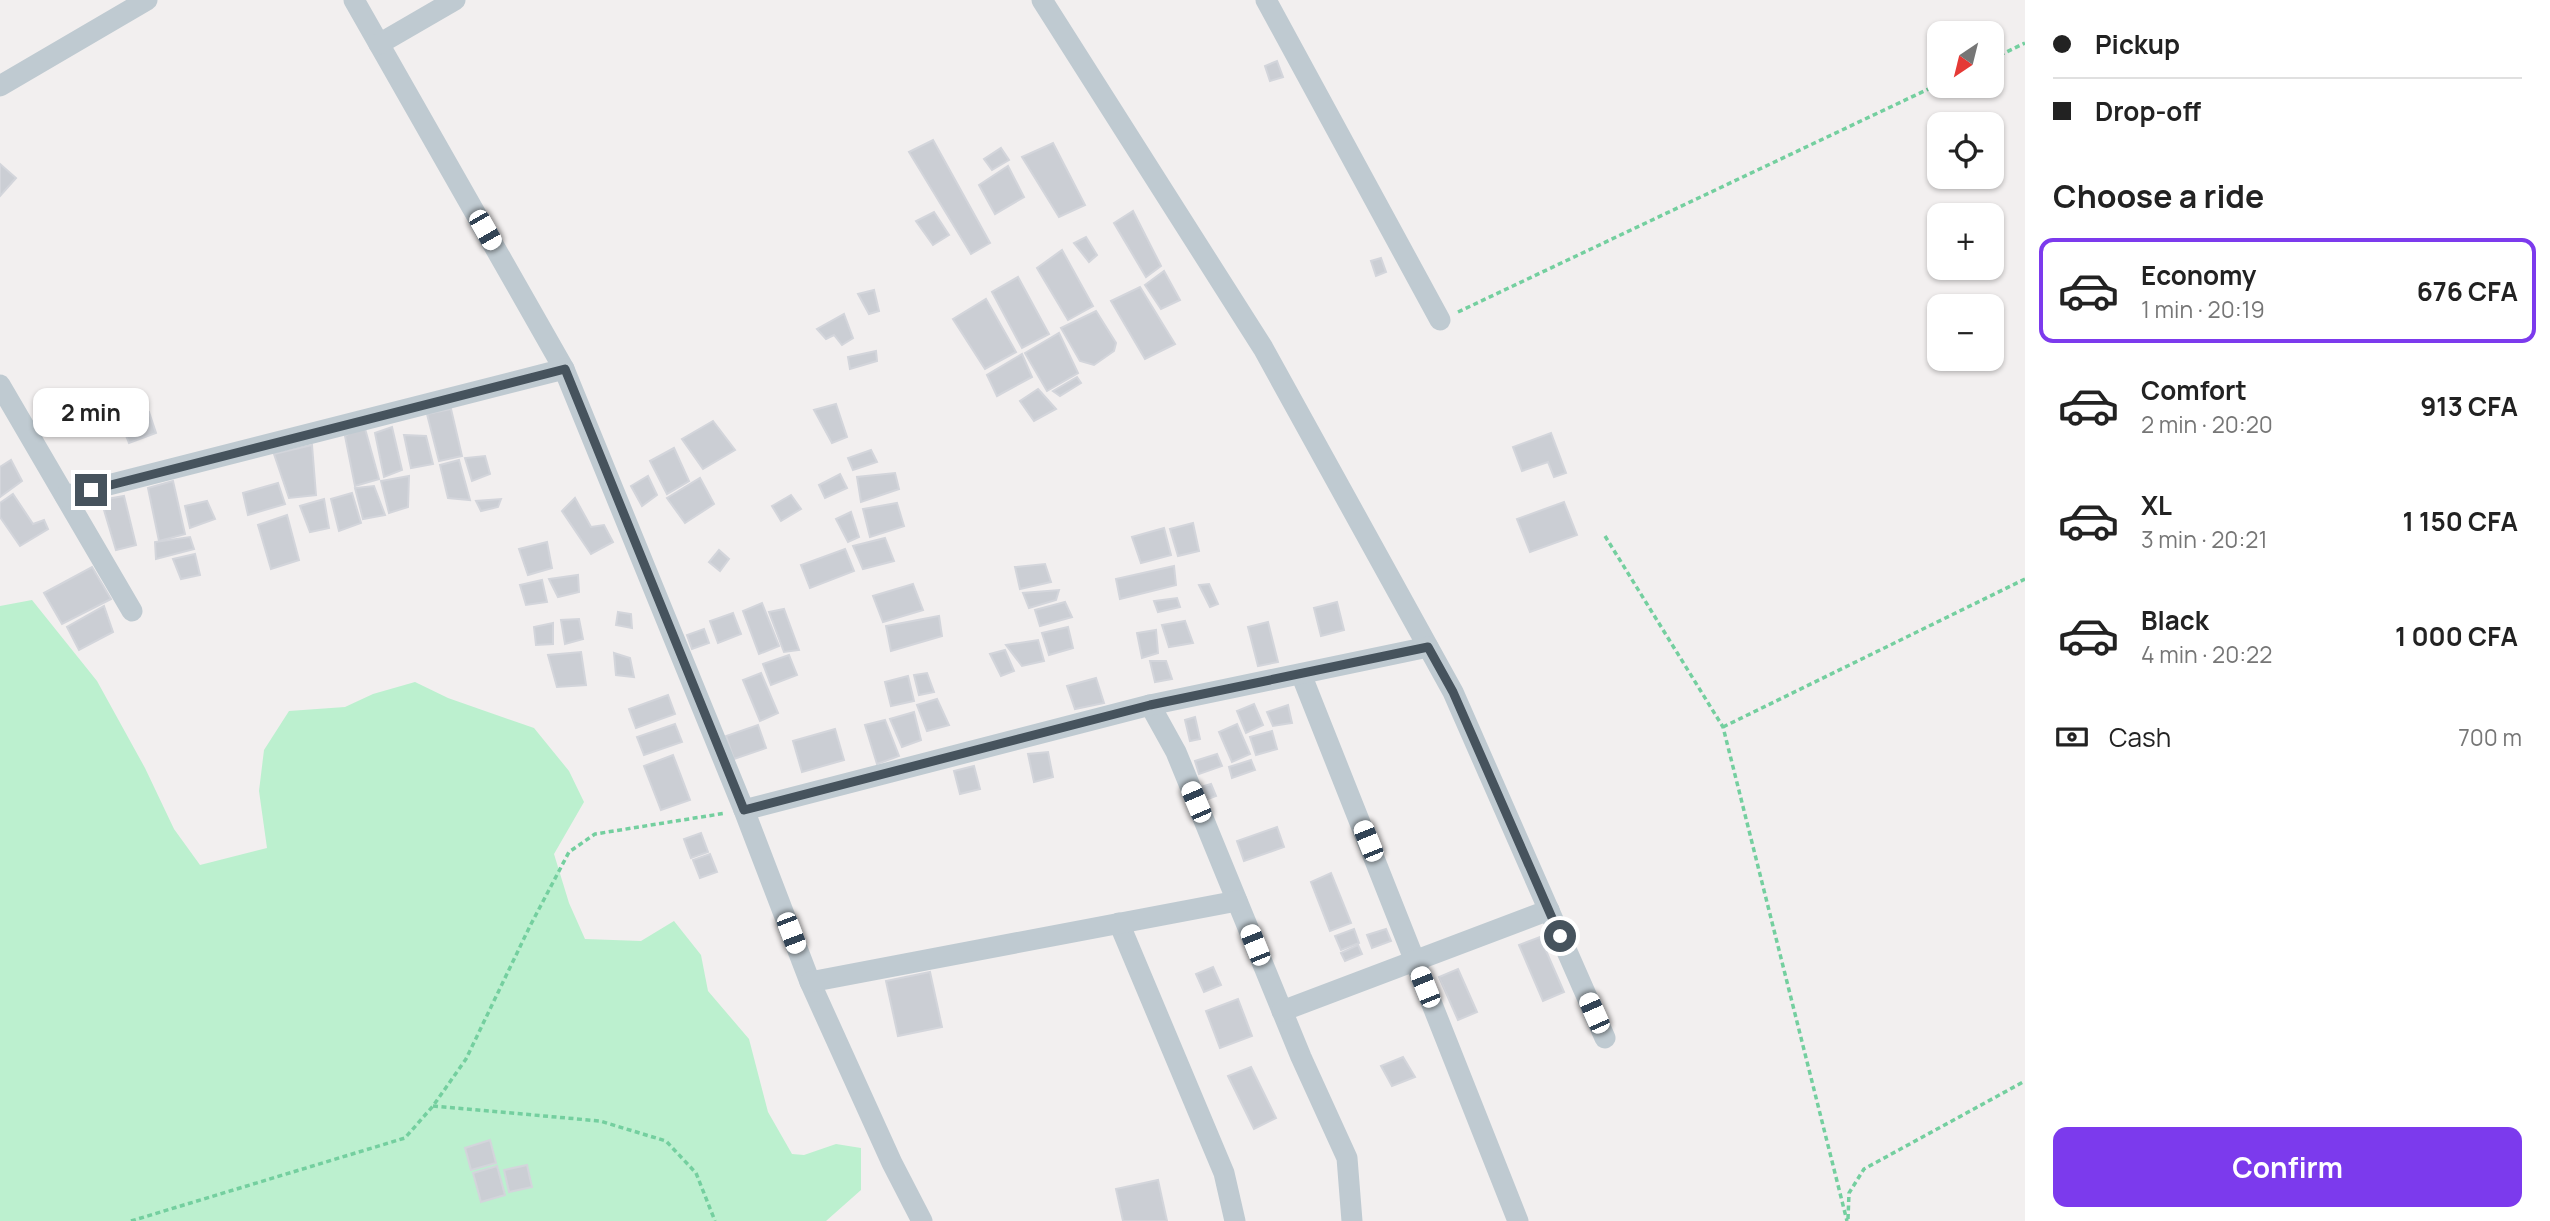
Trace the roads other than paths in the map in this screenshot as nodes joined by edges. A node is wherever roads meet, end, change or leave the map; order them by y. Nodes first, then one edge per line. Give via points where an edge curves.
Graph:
1 (148, 0) edge
2 (354, 0) edge
3 (455, 0) edge
4 (1042, 0) edge
5 (1266, 0) edge
6 (379, 44) junction
7 (0, 86) edge
8 (1440, 320) road end
9 (565, 369) junction
10 (0, 385) edge
11 (9, 421) edge
12 (65, 496) junction
13 (132, 611) dead end
14 (1428, 647) junction
15 (1301, 674) junction
16 (1150, 705) junction
17 (744, 810) junction
18 (1237, 901) junction
19 (1549, 910) junction
20 (1119, 923) junction
21 (1415, 961) junction
22 (810, 982) junction
23 (1282, 1011) junction
24 (1605, 1038) dead end
25 (922, 1221) edge
26 (1235, 1221) edge
27 (1352, 1221) edge
28 (1518, 1221) edge

1 - 7 street
2 - 6 street
3 - 6 street
4 - 14 street via 1263,348
5 - 8 street
6 - 9 street
9 - 12 street
9 - 17 street
10 - 11 street
11 - 12 street
12 - 13 street
14 - 15 street
14 - 19 street via 1453,692
15 - 16 street
15 - 21 street
16 - 17 street
16 - 18 street via 1176,752
17 - 22 street
18 - 20 street
18 - 23 street
19 - 21 street
19 - 24 street
20 - 22 street
20 - 26 street via 1224,1173
21 - 23 street
21 - 28 street
22 - 25 street
23 - 27 street via 1346,1158

